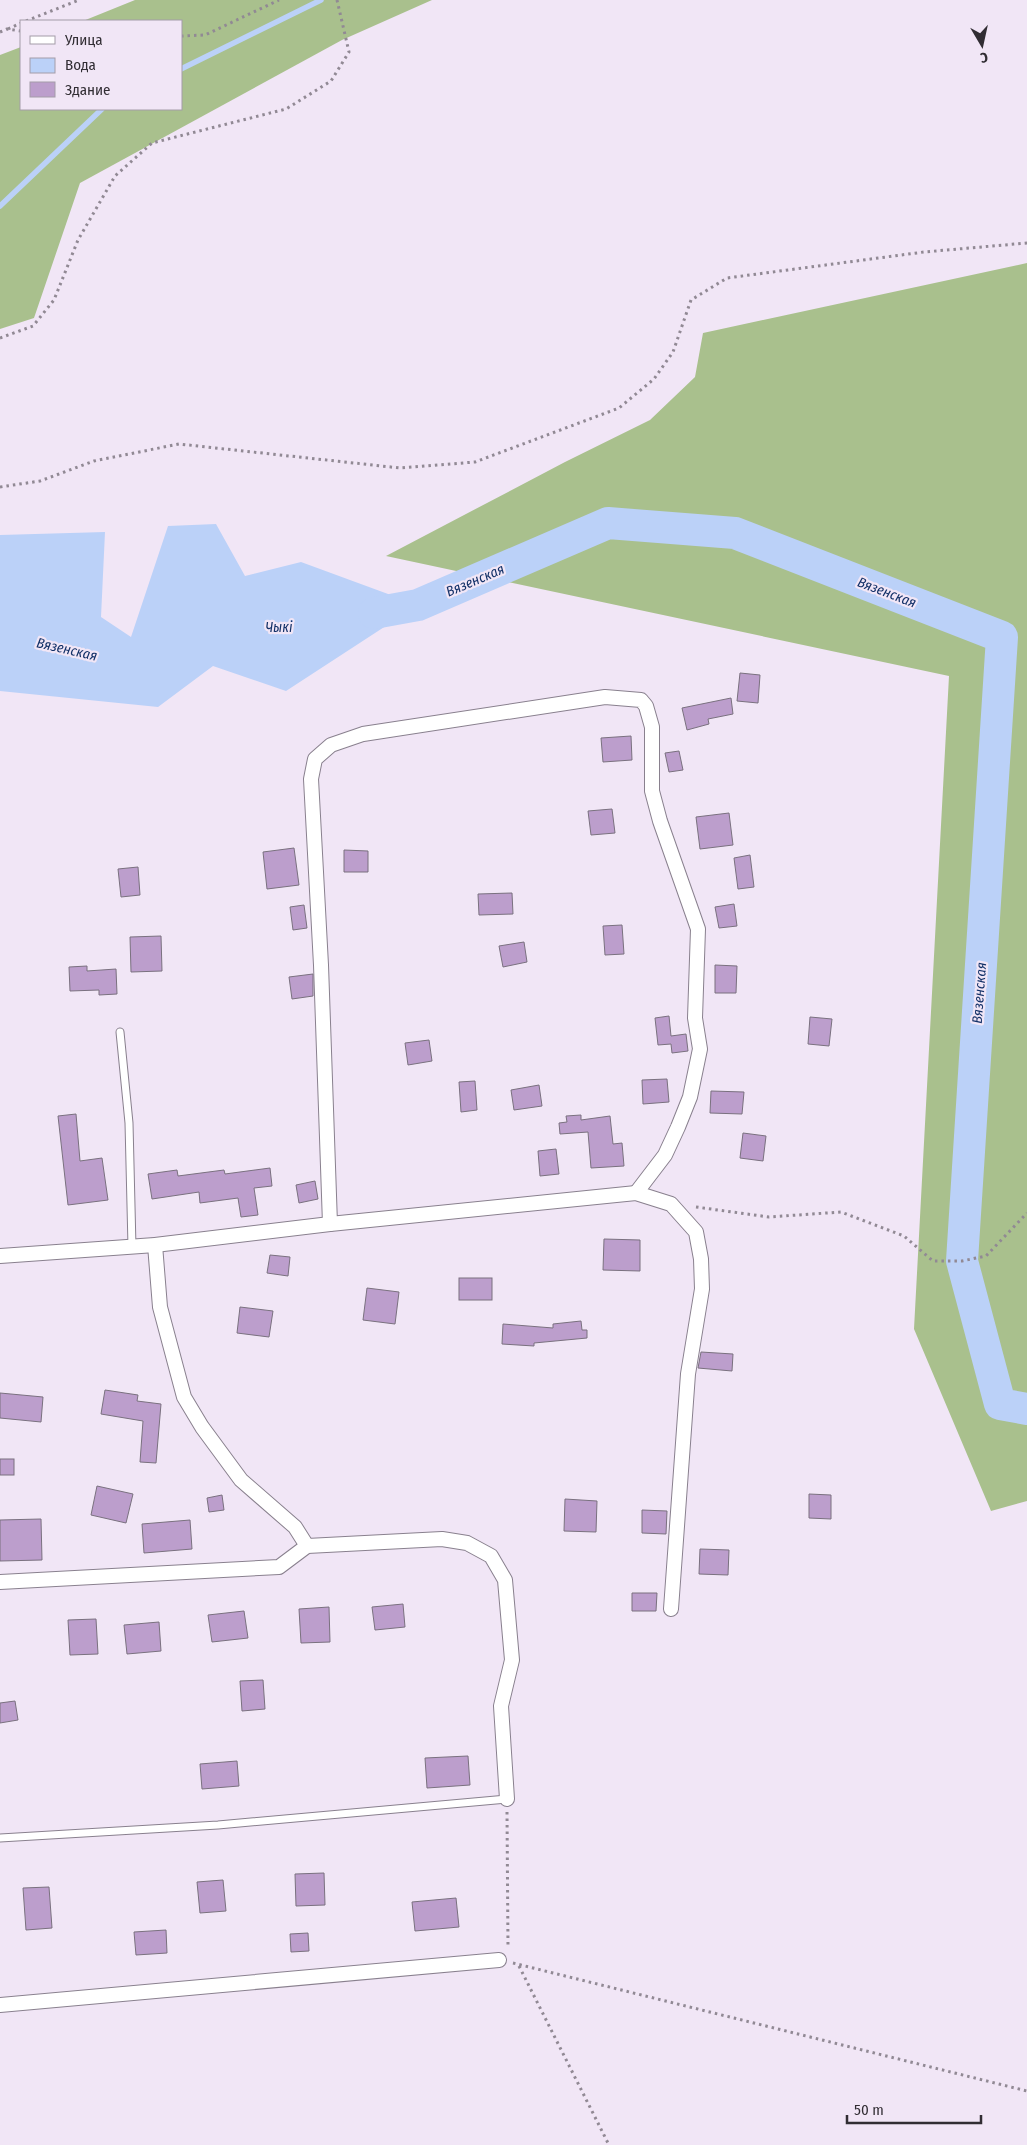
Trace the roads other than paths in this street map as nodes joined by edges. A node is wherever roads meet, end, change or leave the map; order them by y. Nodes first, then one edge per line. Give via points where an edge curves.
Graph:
1 (120, 1032) dead end
2 (636, 1193) junction
3 (330, 1224) junction
4 (155, 1245) junction
5 (132, 1247) junction
6 (0, 1256) edge
7 (307, 1546) junction
8 (0, 1582) edge
9 (671, 1609) dead end
10 (507, 1799) joint
11 (0, 1838) edge
12 (499, 1960) road end
13 (0, 2005) edge

1 - 5 lane via 129,1123
2 - 3 street
2 - 3 street via 665,1155 690,1097 696,1072 700,1049 695,1018 698,929 652,790 652,727 646,706 640,700 605,697 363,734 331,745 315,759 311,779
2 - 9 street via 671,1204 696,1232 702,1258 702,1289 688,1374
3 - 4 street
4 - 5 street
4 - 7 street via 160,1307 184,1397 241,1480 295,1527
5 - 6 street
7 - 8 street via 279,1567
7 - 10 street via 442,1539 467,1543 491,1556 505,1580 512,1660 502,1706
10 - 11 lane via 218,1825
12 - 13 street

